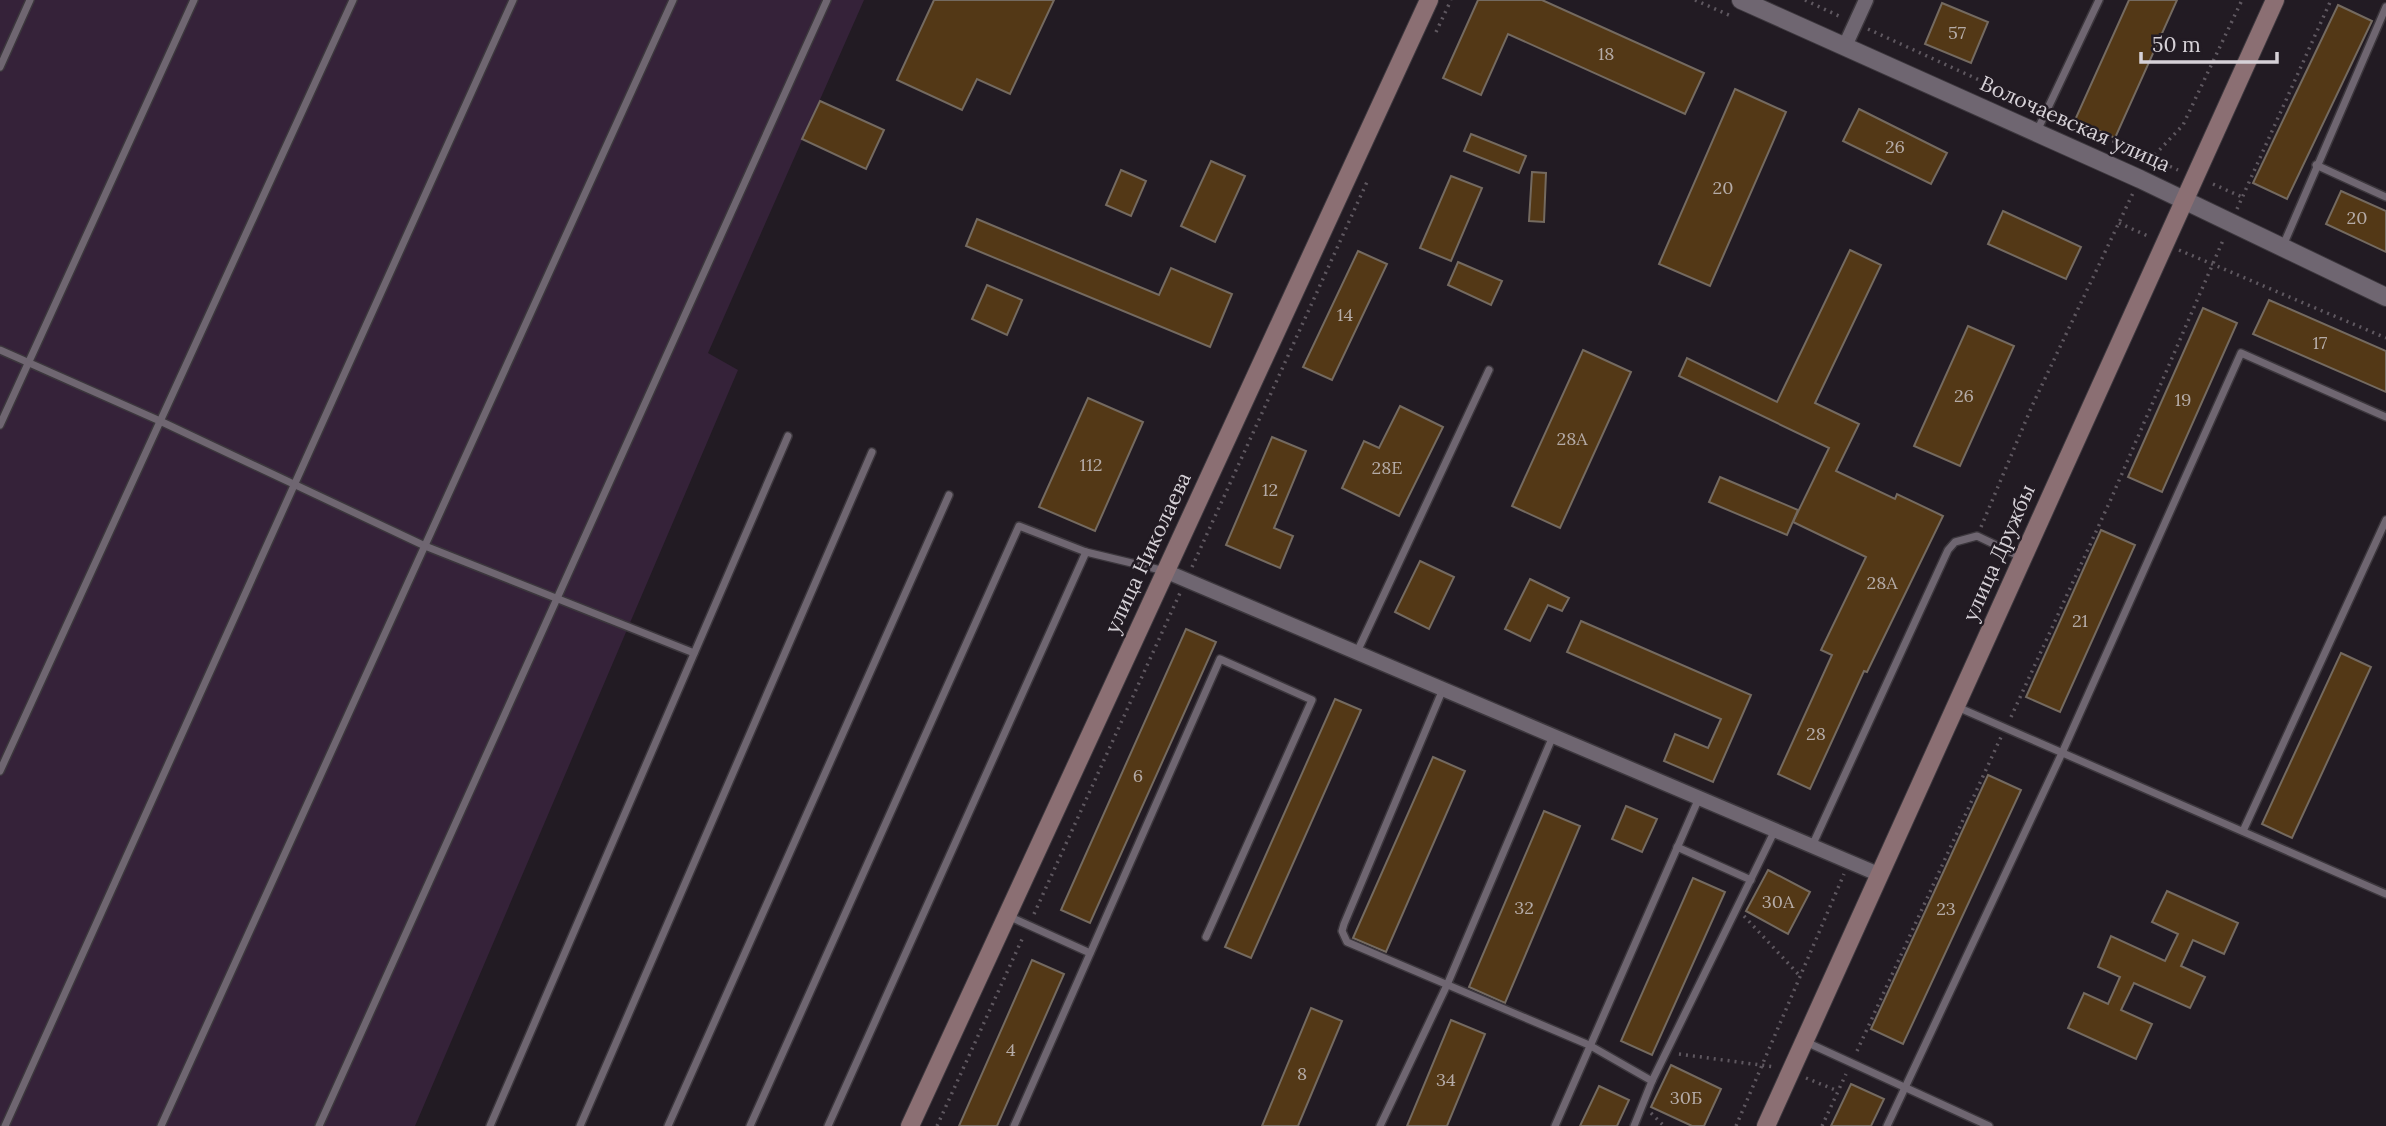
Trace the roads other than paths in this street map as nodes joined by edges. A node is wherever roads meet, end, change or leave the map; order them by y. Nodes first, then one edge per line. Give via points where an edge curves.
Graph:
1 (30, 0) edge
2 (194, 0) edge
3 (353, 0) edge
4 (513, 0) edge
5 (673, 0) edge
6 (827, 0) edge
7 (1429, 0) edge
8 (1741, 0) edge
9 (1866, 0) edge
10 (2099, 0) edge
11 (2275, 0) edge
12 (2386, 7) edge
13 (1845, 46) junction
14 (0, 66) edge
15 (2037, 131) junction
16 (2316, 165) junction
17 (2386, 197) edge
18 (2186, 200) junction
19 (2281, 249) junction
20 (2386, 297) edge
21 (0, 350) edge
22 (28, 363) junction
23 (1489, 370) dead end
24 (2386, 417) edge
25 (160, 421) junction
26 (0, 425) edge
27 (788, 436) dead end
28 (873, 452) dead end
29 (295, 484) junction
30 (949, 495) dead end
31 (2386, 520) edge
32 (425, 546) junction
33 (1086, 552) junction
34 (2021, 557) junction
35 (1165, 571) junction
36 (557, 598) junction
37 (1357, 652) junction
38 (694, 653) junction
39 (1443, 689) junction
40 (1954, 706) junction
41 (1553, 736) junction
42 (2062, 753) junction
43 (0, 771) edge
44 (1699, 798) junction
45 (1774, 830) junction
46 (2243, 831) junction
47 (1812, 846) junction
48 (1677, 847) junction
49 (1878, 874) junction
50 (1751, 880) junction
51 (2386, 894) edge
52 (1007, 915) junction
53 (1206, 937) dead end
54 (1090, 953) junction
55 (1447, 985) junction
56 (1805, 1041) junction
57 (1589, 1045) junction
58 (1652, 1081) junction
59 (1905, 1087) junction
60 (5, 1126) edge
61 (161, 1126) edge
62 (319, 1126) edge
63 (490, 1126) edge
64 (580, 1126) edge
65 (668, 1126) edge
66 (750, 1126) edge
67 (828, 1126) edge
68 (911, 1126) edge
69 (1014, 1126) edge
70 (1380, 1126) edge
71 (1555, 1126) edge
72 (1634, 1126) edge
73 (1766, 1126) edge
74 (1887, 1126) edge
75 (1989, 1126) edge

1 - 14 lane
2 - 22 lane
3 - 25 lane
4 - 29 lane
5 - 32 lane
6 - 36 lane
7 - 35 main road, улица Николаева
8 - 13 street, Волочаевская улица
9 - 13 street
10 - 15 lane
11 - 18 main road, улица Дружбы
12 - 16 lane
13 - 15 street, Волочаевская улица
15 - 18 street, Волочаевская улица
16 - 17 lane
16 - 19 lane
18 - 19 street, Волочаевская улица
18 - 34 main road, улица Дружбы
19 - 20 street, Волочаевская улица
21 - 22 lane
22 - 25 lane
22 - 26 lane
23 - 37 lane
24 - 42 lane via 2241,353
25 - 29 lane
25 - 43 lane
27 - 38 lane
28 - 64 lane
29 - 32 lane
29 - 60 lane
30 - 65 lane
31 - 46 lane
32 - 36 lane
32 - 61 lane
33 - 35 lane
33 - 66 lane via 1019,526
33 - 67 lane
34 - 40 main road, улица Дружбы
34 - 47 lane via 1978,536 1955,542 1948,550
35 - 37 street
35 - 52 main road, улица Николаева
36 - 38 lane
36 - 62 lane
37 - 39 street
38 - 63 lane
39 - 41 street
39 - 55 lane via 1342,931 1347,942
40 - 42 lane
40 - 49 main road, улица Дружбы
41 - 44 street
41 - 55 lane
42 - 46 lane
42 - 59 lane
44 - 45 street
44 - 48 lane
45 - 47 street
45 - 50 lane
46 - 51 lane
47 - 49 street
48 - 50 lane
48 - 57 lane
49 - 56 main road, улица Дружбы
50 - 58 lane
52 - 54 lane
52 - 68 main road, улица Николаева
53 - 54 lane via 1312,700 1220,659
54 - 69 lane
55 - 57 lane
55 - 70 lane
56 - 59 lane
56 - 73 main road, улица Дружбы
57 - 58 lane
57 - 71 lane
58 - 72 lane
59 - 74 lane
59 - 75 lane

